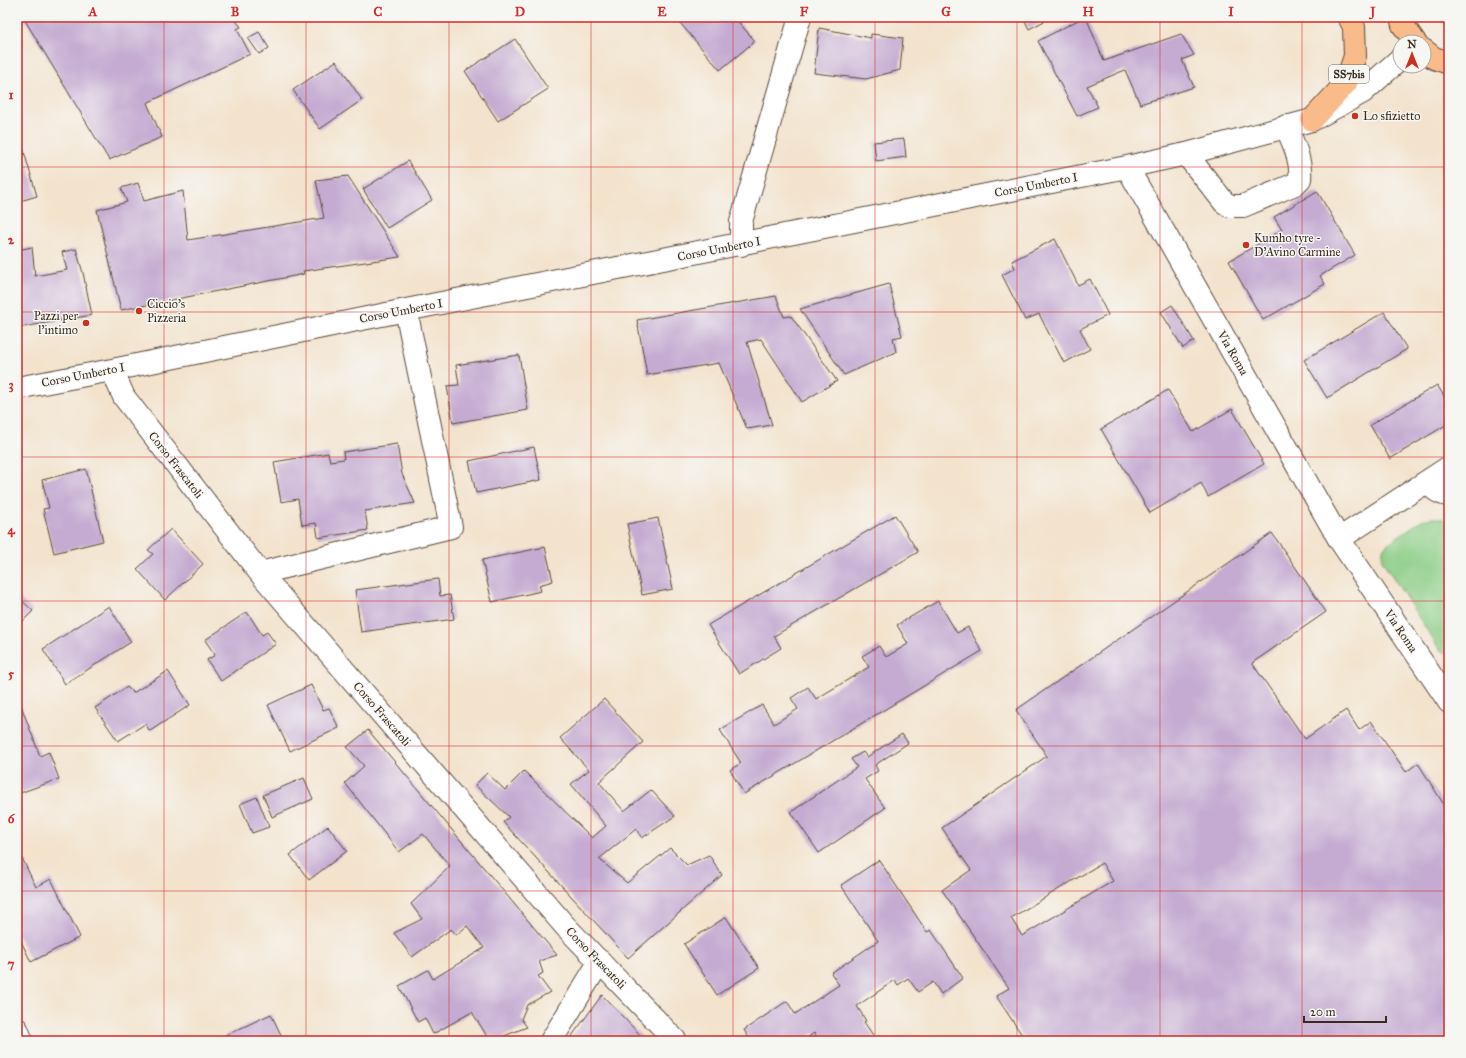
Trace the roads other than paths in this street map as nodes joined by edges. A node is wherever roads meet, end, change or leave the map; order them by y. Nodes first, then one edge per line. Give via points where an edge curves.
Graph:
1 (800, 17) edge
2 (1349, 17) edge
3 (1401, 17) edge
4 (1409, 34) edge
5 (1432, 56) edge
6 (1449, 63) edge
7 (1392, 65) edge
8 (1312, 120) junction
9 (1286, 126) junction
10 (1186, 154) junction
11 (1127, 167) junction
12 (741, 244) junction
13 (406, 310) junction
14 (112, 370) junction
15 (17, 388) edge
16 (1449, 467) edge
17 (1426, 482) junction
18 (1449, 495) edge
19 (1339, 539) junction
20 (260, 573) junction
21 (1449, 702) edge
22 (600, 961) junction
23 (17, 1029) edge
24 (22, 1041) edge
25 (551, 1041) edge
26 (676, 1041) edge

1 - 12 street via 741,222
2 - 8 main road, SS7bis via 1354,27 1355,56 1346,83
3 - 4 main road
5 - 6 main road
7 - 8 street, Corso Umberto I via 1363,92
8 - 9 street, Corso Umberto I
9 - 10 street, Corso Umberto I
9 - 10 street via 1299,158 1300,179 1295,184 1242,206 1230,206 1224,202
10 - 11 street, Corso Umberto I
11 - 12 street, Corso Umberto I
11 - 19 street, Via Roma
12 - 13 street, Corso Umberto I
13 - 14 street, Corso Umberto I
13 - 20 street via 452,527
14 - 15 street, Corso Umberto I
14 - 20 street, Corso Frascatoli via 124,397
16 - 17 street
17 - 18 street via 1441,494
17 - 19 street
19 - 21 street, Via Roma
20 - 22 street, Corso Frascatoli via 566,927
22 - 25 street
22 - 26 street, Corso Frascatoli
23 - 24 street

